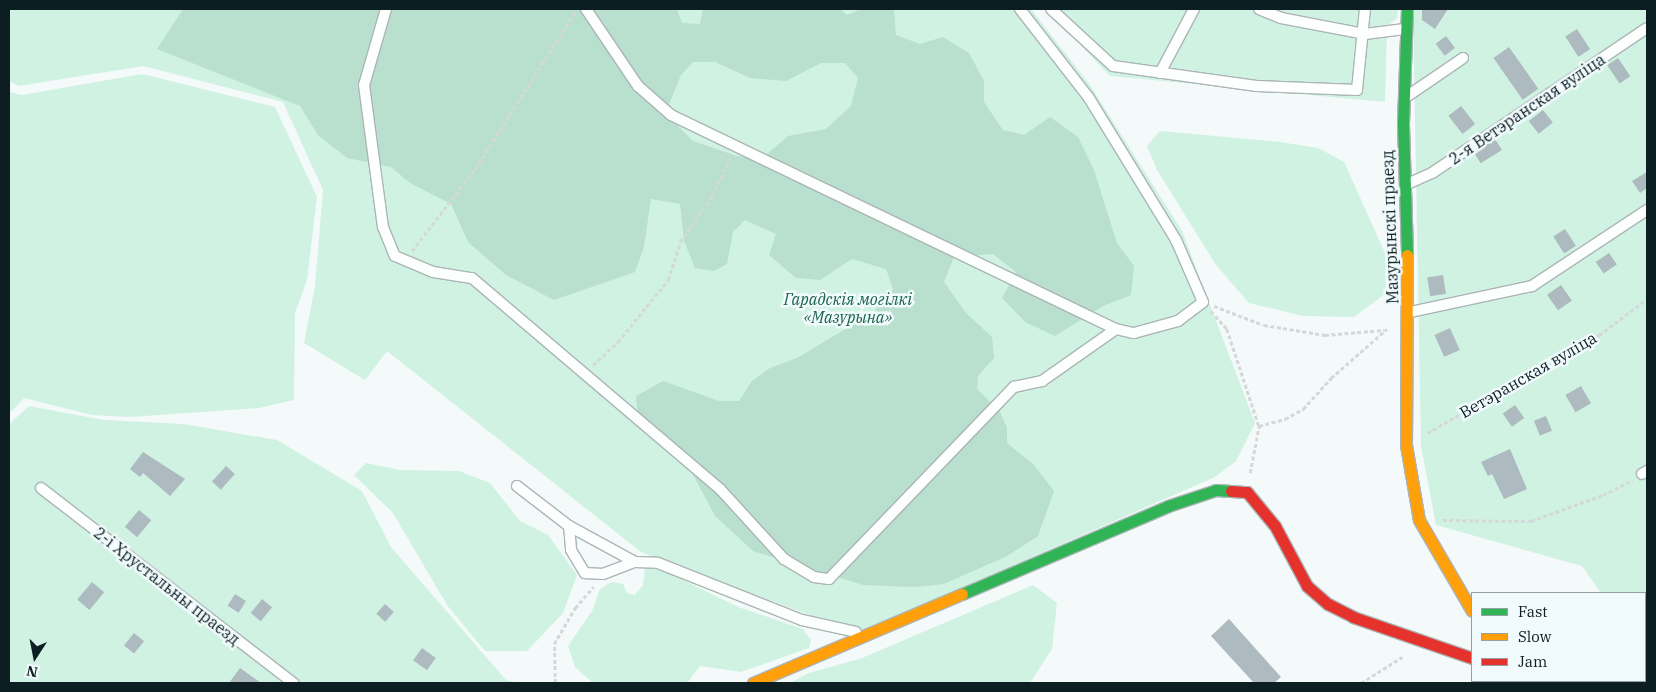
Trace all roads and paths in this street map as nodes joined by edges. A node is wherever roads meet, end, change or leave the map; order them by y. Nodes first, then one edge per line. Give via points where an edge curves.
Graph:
1 (386, 9) edge
2 (577, 9) edge
3 (586, 9) edge
4 (1020, 9) edge
5 (1051, 9) edge
6 (1194, 9) edge
7 (1259, 9) edge
8 (1365, 9) edge
9 (1408, 9) edge
10 (1647, 28) edge
11 (1405, 29) junction
12 (1365, 34) junction
13 (1463, 58) dead end
14 (1160, 73) junction
15 (1403, 99) junction
16 (736, 145) junction
17 (1404, 185) junction
18 (1647, 210) edge
19 (405, 260) junction
20 (1647, 300) edge
21 (1204, 302) junction
22 (1409, 313) junction
23 (1116, 329) junction
24 (1385, 330) junction
25 (584, 373) junction
26 (1259, 426) junction
27 (1406, 445) junction
28 (1645, 473) edge
29 (517, 486) dead end
30 (41, 488) dead end
31 (1247, 492) junction
32 (1419, 520) junction
33 (569, 526) junction
34 (635, 562) junction
35 (603, 574) junction
36 (1471, 610) edge
37 (864, 634) junction
38 (1424, 642) junction
39 (1471, 658) edge
40 (293, 683) edge
41 (554, 683) edge
42 (753, 683) edge
43 (1361, 683) edge

1 - 19 lane via 364,85 383,227 395,256
2 - 19 path via 475,169
3 - 16 lane via 638,86 671,115
4 - 21 lane via 1090,98 1176,240
5 - 14 lane via 1113,66
6 - 14 lane
7 - 12 lane via 1282,18
8 - 12 lane
9 - 11 street, Мазурынскі праезд
10 - 17 lane, 2-я Ветэранская вуліца via 1432,173
11 - 12 lane
11 - 15 street, Мазурынскі праезд
12 - 14 lane via 1357,90 1257,86
13 - 15 lane
15 - 17 street, Мазурынскі праезд
16 - 23 lane
16 - 25 path via 712,196 680,242 668,280 618,342
17 - 22 street, Мазурынскі праезд
18 - 22 lane via 1532,286
19 - 25 lane via 433,272 472,278
20 - 27 path, Ветэранская вуліца via 1599,335
21 - 23 lane via 1178,321 1134,333
21 - 24 path via 1264,325 1326,335
21 - 26 path via 1227,329
22 - 24 path
22 - 27 street, Мазурынскі праезд
23 - 25 lane via 1042,381 1014,387 829,579 814,577 784,559 720,489
24 - 26 path via 1331,378 1304,409 1285,419
26 - 31 path
27 - 32 street, Мазурынскі праезд
28 - 32 path via 1603,495 1531,521
29 - 33 lane
30 - 40 lane, 2-і Хрустальны праезд
31 - 37 street via 1216,490 1168,506
31 - 38 street via 1275,526 1314,592 1353,617
32 - 36 street, Мазурынскі праезд via 1457,591
33 - 34 lane
33 - 35 lane via 570,550 585,573
34 - 35 lane
34 - 37 lane via 658,563 802,620
35 - 41 path via 575,608 554,644
37 - 42 street
38 - 39 street
38 - 43 path

